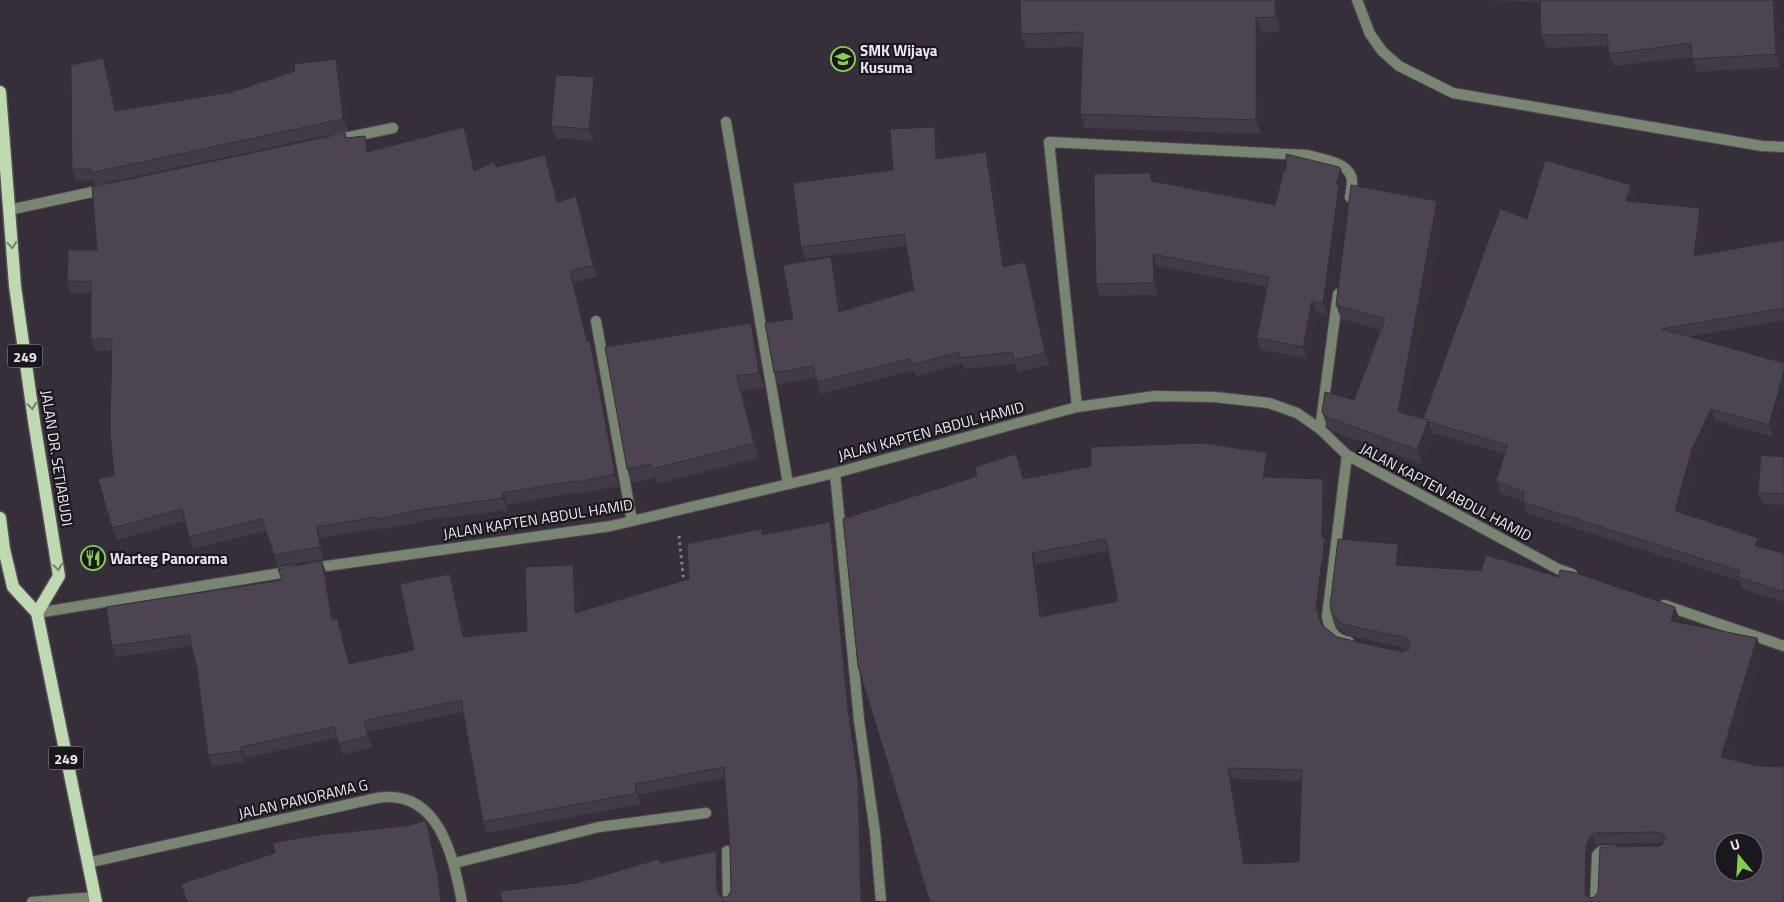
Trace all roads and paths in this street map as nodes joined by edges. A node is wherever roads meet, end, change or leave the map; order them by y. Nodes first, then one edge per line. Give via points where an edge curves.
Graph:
1 (1357, 0) edge
2 (0, 92) edge
3 (726, 122) dead end
4 (393, 128) dead end
5 (325, 142) edge
6 (1784, 147) edge
7 (114, 188) edge
8 (1349, 209) edge
9 (9, 210) junction
10 (1339, 286) edge
11 (596, 321) dead end
12 (1076, 406) junction
13 (1320, 429) junction
14 (1347, 455) junction
15 (835, 473) junction
16 (788, 484) junction
17 (677, 510) junction
18 (0, 518) edge
19 (632, 521) junction
20 (1586, 578) edge
21 (684, 587) edge
22 (1652, 601) edge
23 (38, 614) junction
24 (1361, 645) edge
25 (1784, 646) edge
26 (706, 813) dead end
27 (1623, 850) edge
28 (727, 851) edge
29 (87, 863) junction
30 (455, 863) junction
31 (95, 899) edge
32 (32, 902) edge
33 (462, 902) edge
34 (728, 902) edge
35 (880, 902) edge
36 (1595, 902) edge

1 - 6 street via 1370,34 1382,50 1400,66 1453,93 1762,146
2 - 9 main road, JALAN DR. SETIABUDI / 249
3 - 16 street
4 - 5 street
7 - 9 street
8 - 12 street via 1352,180 1349,172 1340,165 1307,155 1049,142
9 -> 23 main road, JALAN DR. SETIABUDI / 249 via 18,305 59,576
10 - 13 street
11 - 19 street
12 - 13 street, JALAN KAPTEN ABDUL HAMID via 1155,396 1214,397 1269,403 1297,413
12 - 15 street, JALAN KAPTEN ABDUL HAMID
13 - 14 street, JALAN KAPTEN ABDUL HAMID
14 - 20 street, JALAN KAPTEN ABDUL HAMID via 1558,569
14 - 24 street via 1327,617 1330,630 1342,641
15 - 16 street, JALAN KAPTEN ABDUL HAMID
15 - 35 street
16 - 17 street, JALAN KAPTEN ABDUL HAMID
17 - 19 street, JALAN KAPTEN ABDUL HAMID
17 - 21 path
18 - 23 main road via 13,586
19 - 23 street, JALAN KAPTEN ABDUL HAMID via 335,564
22 - 25 street
23 - 29 main road, 249
26 - 30 street via 599,826
27 - 36 street via 1601,851 1596,855
28 - 34 street
29 - 30 street, JALAN PANORAMA G via 385,797 399,798 429,814
29 - 31 main road, 249
30 - 33 street, JALAN PANORAMA G
31 - 32 street

